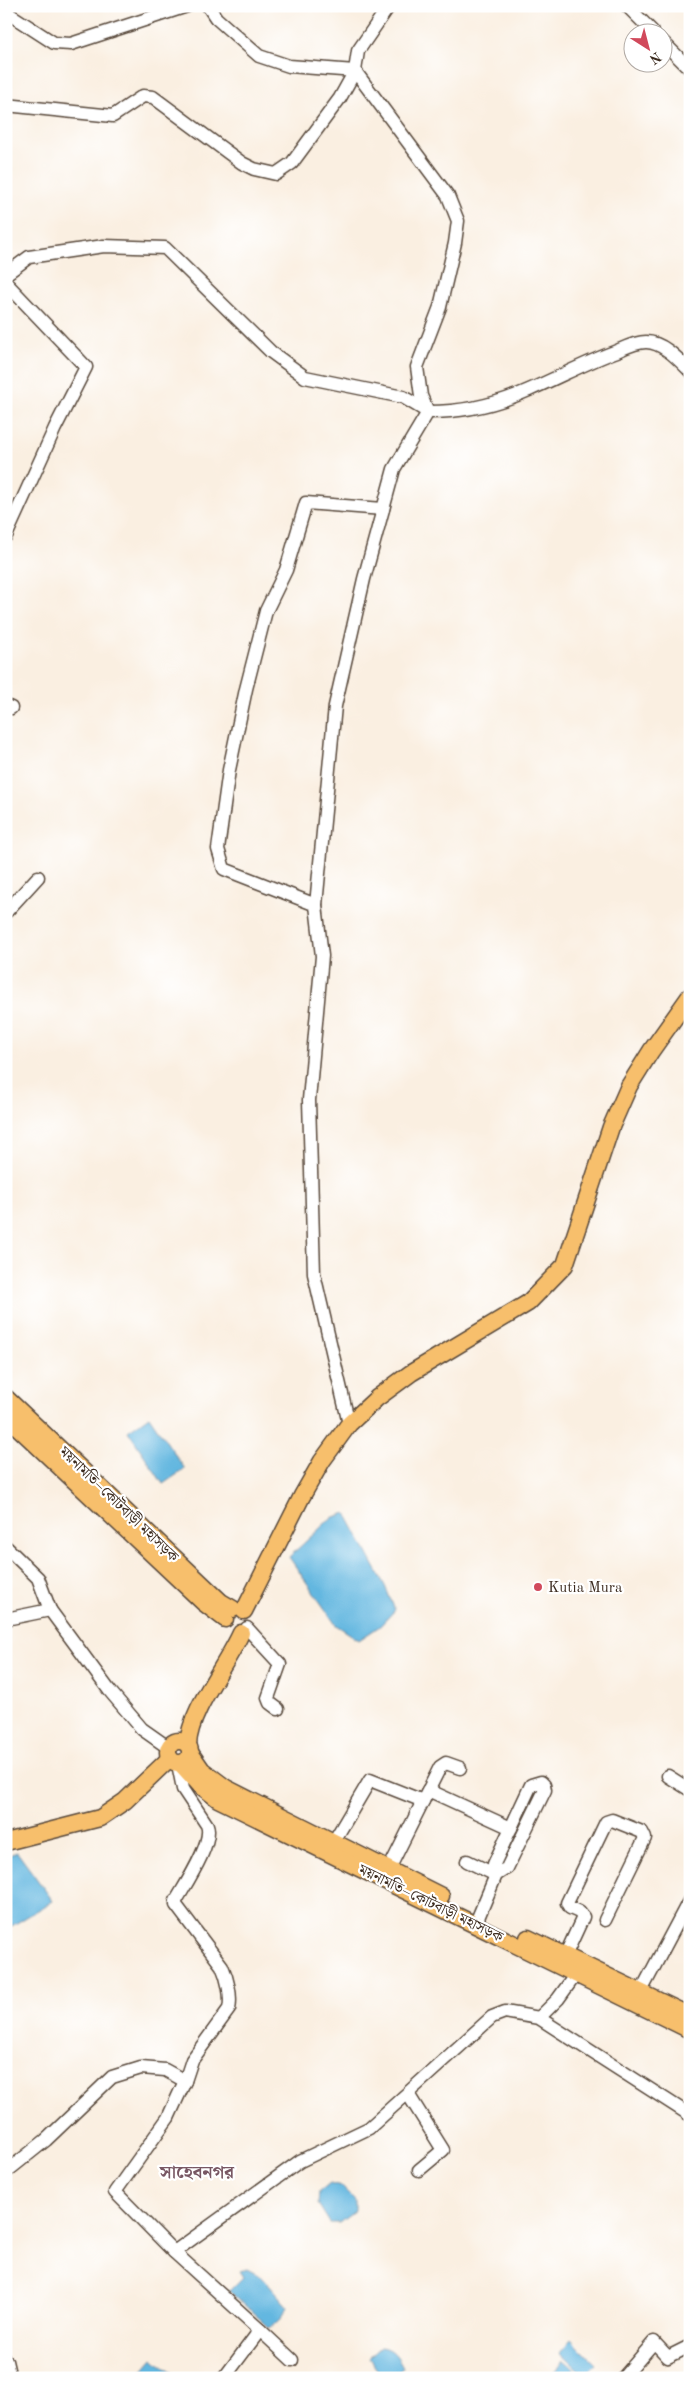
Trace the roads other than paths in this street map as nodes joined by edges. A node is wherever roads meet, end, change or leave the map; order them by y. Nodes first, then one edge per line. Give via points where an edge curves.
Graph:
1 (187, 6) edge
2 (208, 6) edge
3 (389, 6) edge
4 (627, 6) edge
5 (6, 12) edge
6 (643, 22) edge
7 (674, 53) edge
8 (690, 69) edge
9 (355, 71) junction
10 (6, 105) edge
11 (6, 274) edge
12 (6, 283) edge
13 (690, 371) edge
14 (428, 412) junction
15 (383, 509) junction
16 (6, 536) edge
17 (38, 877) dead end
18 (316, 905) junction
19 (6, 912) edge
20 (690, 996) edge
21 (6, 1398) edge
22 (6, 1416) edge
23 (349, 1424) junction
24 (6, 1547) edge
25 (50, 1610) junction
26 (6, 1618) edge
27 (237, 1622) junction
28 (278, 1709) dead end
29 (179, 1753) junction
30 (460, 1768) dead end
31 (668, 1776) dead end
32 (690, 1790) edge
33 (425, 1796) junction
34 (511, 1828) junction
35 (334, 1841) junction
36 (6, 1842) edge
37 (467, 1861) dead end
38 (389, 1869) junction
39 (496, 1875) junction
40 (690, 1899) edge
41 (477, 1920) junction
42 (605, 1920) dead end
43 (565, 1956) junction
44 (576, 1974) junction
45 (638, 1997) junction
46 (690, 2016) edge
47 (539, 2018) junction
48 (690, 2030) edge
49 (185, 2081) junction
50 (408, 2094) junction
51 (690, 2115) edge
52 (419, 2170) dead end
53 (6, 2172) edge
54 (174, 2252) junction
55 (260, 2330) junction
56 (690, 2346) edge
57 (292, 2360) dead end
58 (6, 2362) edge
59 (10, 2378) edge
60 (224, 2378) edge
61 (623, 2378) edge

1 - 5 street via 71,44 54,42
2 - 9 street via 216,18 259,56 289,66
3 - 9 street via 358,52
4 - 6 street
7 - 8 street
9 - 10 street via 340,98 292,163 276,174 242,163 153,97 143,96 113,116
9 - 14 street via 448,196 458,221 440,307 417,367 421,396
11 - 14 street via 29,257 104,246 165,248 271,352 305,377 403,397
12 - 16 street via 86,367
13 - 14 street via 665,348 647,342 588,362 528,391 459,410
14 - 15 street via 394,469
15 - 18 street via 335,706
15 - 18 street via 306,503 286,570 266,611 229,770 218,848 224,869
17 - 19 street
18 - 23 street via 322,956 309,1100 314,1274
20 - 23 main road via 629,1086 611,1127 565,1265 528,1303 411,1373
21 - 27 main road, ময়নামতি–কোটবাড়ী মহাসড়ক via 221,1602
22 - 27 main road, ময়নামতি–কোটবাড়ী মহাসড়ক via 197,1596
23 - 27 main road via 302,1496
24 - 25 street via 38,1578
25 - 26 street
25 - 29 street via 142,1729
27 - 28 street via 280,1664 268,1698
27 - 29 main road
29 - 35 main road, ময়নামতি–কোটবাড়ী মহাসড়ক via 226,1788
29 - 36 main road via 125,1801 100,1818
29 - 41 main road, ময়নামতি–কোটবাড়ী মহাসড়ক via 201,1786 218,1799
29 - 49 street via 183,1789 208,1831 197,1865 176,1905 226,1973 230,2003 192,2060
30 - 33 street via 442,1764
31 - 32 street
33 - 34 street
33 - 35 street via 370,1780
33 - 38 street
34 - 39 street via 494,1864
34 - 39 street via 531,1785 541,1782 545,1790 507,1868
35 - 38 main road, ময়নামতি–কোটবাড়ী মহাসড়ক
37 - 39 street
38 - 41 main road, ময়নামতি–কোটবাড়ী মহাসড়ক
39 - 41 street
40 - 45 street
41 - 43 main road, ময়নামতি–কোটবাড়ী মহাসড়ক
41 - 44 main road, ময়নামতি–কোটবাড়ী মহাসড়ক
42 - 43 street via 645,1838 642,1832 612,1820 606,1822 567,1902 583,1917
43 - 45 main road, ময়নামতি–কোটবাড়ী মহাসড়ক
44 - 45 main road, ময়নামতি–কোটবাড়ী মহাসড়ক
44 - 47 street
45 - 46 main road, ময়নামতি–কোটবাড়ী মহাসড়ক
45 - 48 main road, ময়নামতি–কোটবাড়ী মহাসড়ক
47 - 50 street via 505,2012 492,2017
47 - 51 street
49 - 53 street via 165,2070 141,2068 112,2077 46,2140
49 - 54 street via 168,2118 115,2192
50 - 52 street via 444,2150
50 - 54 street via 369,2128 300,2161
54 - 55 street
55 - 57 street
55 - 60 street
56 - 61 street via 668,2357 654,2342
58 - 59 street

